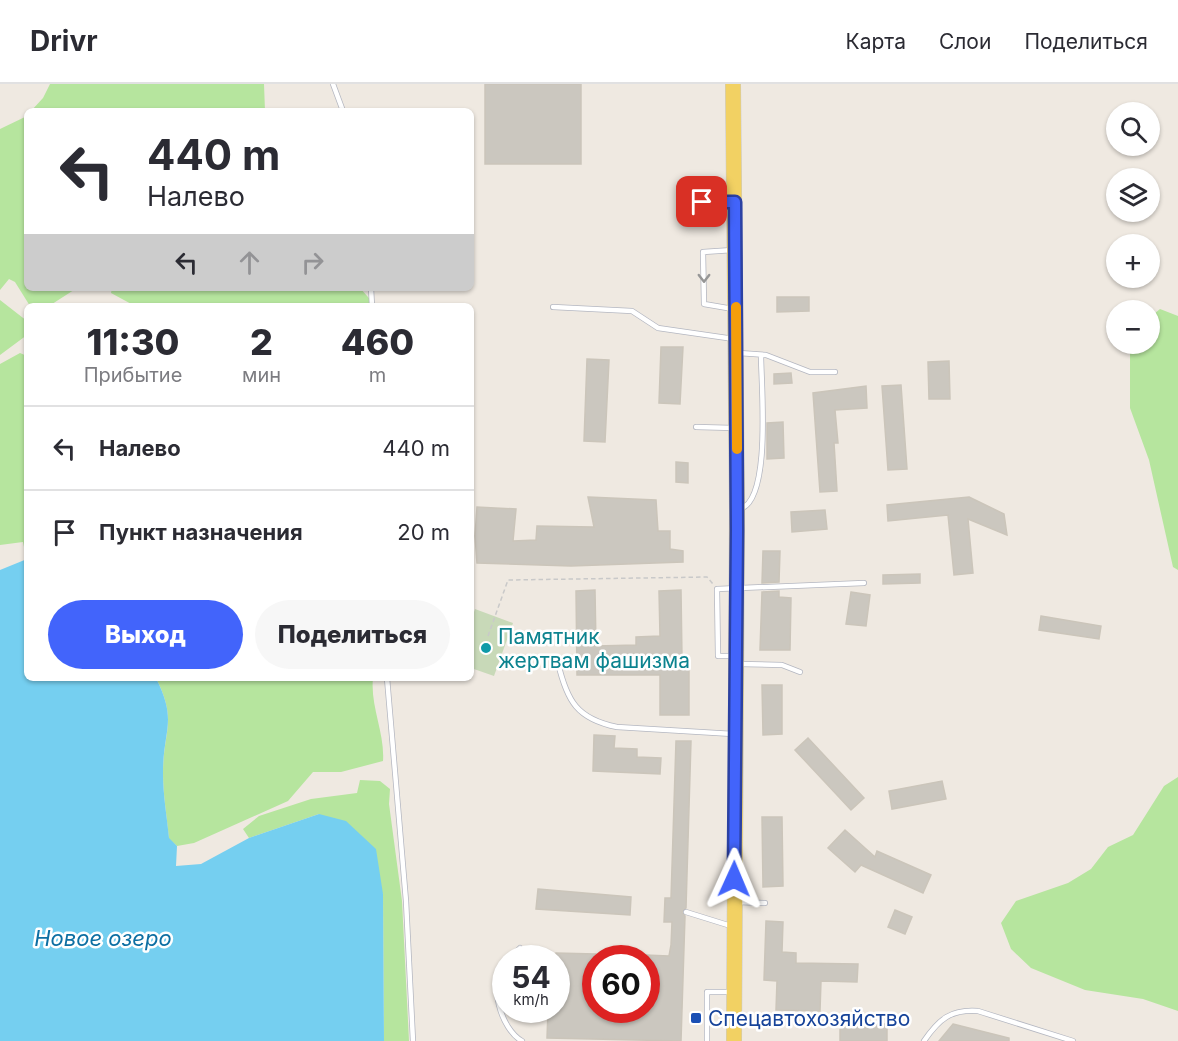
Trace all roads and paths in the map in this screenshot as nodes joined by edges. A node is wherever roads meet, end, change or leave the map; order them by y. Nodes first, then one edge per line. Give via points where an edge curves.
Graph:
1 (333, 84) edge
2 (734, 84) edge
3 (342, 108) edge
4 (702, 202) dead end
5 (735, 202) junction
6 (736, 250) junction
7 (553, 307) dead end
8 (736, 309) junction
9 (737, 346) junction
10 (761, 355) junction
11 (835, 372) dead end
12 (696, 427) dead end
13 (737, 428) junction
14 (737, 510) junction
15 (864, 583) dead end
16 (717, 589) junction
17 (737, 589) junction
18 (488, 636) dead end
19 (736, 660) junction
20 (558, 663) dead end
21 (800, 672) dead end
22 (387, 681) edge
23 (736, 734) junction
24 (734, 902) junction
25 (765, 903) dead end
26 (686, 912) dead end
27 (734, 926) junction
28 (734, 992) junction
29 (506, 1023) edge
30 (734, 1023) junction
31 (766, 1023) dead end
32 (413, 1041) edge
33 (522, 1041) edge
34 (707, 1041) edge
35 (734, 1041) edge
36 (924, 1041) edge
37 (1073, 1041) edge

1 - 3 lane
2 - 5 main road
4 - 5 lane
5 - 6 main road
6 - 8 main road
6 -> 8 lane via 704,252 704,304
7 - 9 lane via 632,311 658,328
8 - 9 main road
9 - 10 lane
9 - 13 main road
10 - 11 lane via 810,372
10 - 14 lane via 759,485 754,498
12 - 13 lane
13 - 14 main road
14 - 17 main road
15 - 17 lane
16 - 17 lane
16 - 18 path via 707,577 508,580
16 - 19 lane via 718,656
17 - 19 main road
19 - 21 lane via 782,665
19 - 23 main road
20 - 23 lane via 574,705 584,717 598,723
22 - 32 lane via 406,901
23 - 24 main road
24 - 25 lane
24 - 27 main road
26 - 27 lane
27 - 28 main road
28 - 30 main road
28 - 34 lane via 707,992
29 - 33 lane
30 - 31 lane
30 - 35 main road
36 - 37 lane via 936,1024 962,1010 978,1011

